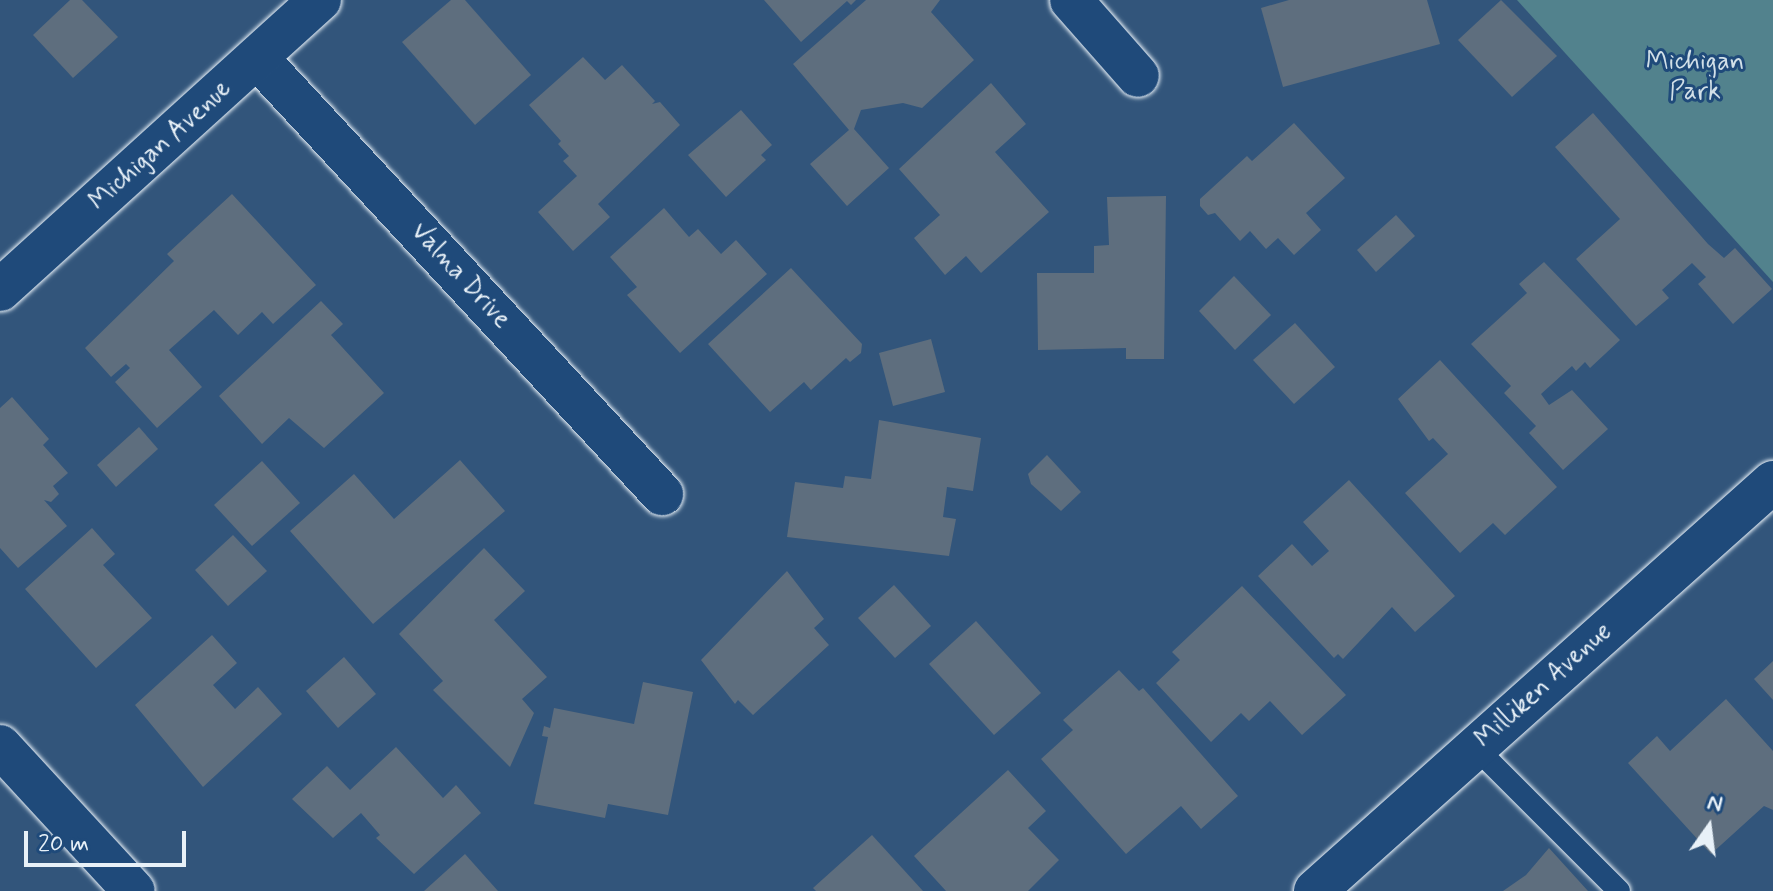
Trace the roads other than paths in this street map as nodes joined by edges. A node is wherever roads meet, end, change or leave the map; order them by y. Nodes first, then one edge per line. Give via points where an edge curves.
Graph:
1 (320, 0) edge
2 (1071, 0) edge
3 (258, 59) junction
4 (1138, 76) dead end
5 (0, 290) edge
6 (1773, 482) edge
7 (662, 494) dead end
8 (0, 746) edge
9 (1476, 748) junction
10 (134, 891) edge
11 (1315, 891) edge
12 (1619, 891) edge

1 - 3 street, Michigan Avenue
2 - 4 street
3 - 5 street, Michigan Avenue
3 - 7 street, Valna Drive
6 - 9 street, Milliken Avenue
8 - 10 street
9 - 11 street, Milliken Avenue
9 - 12 lane

